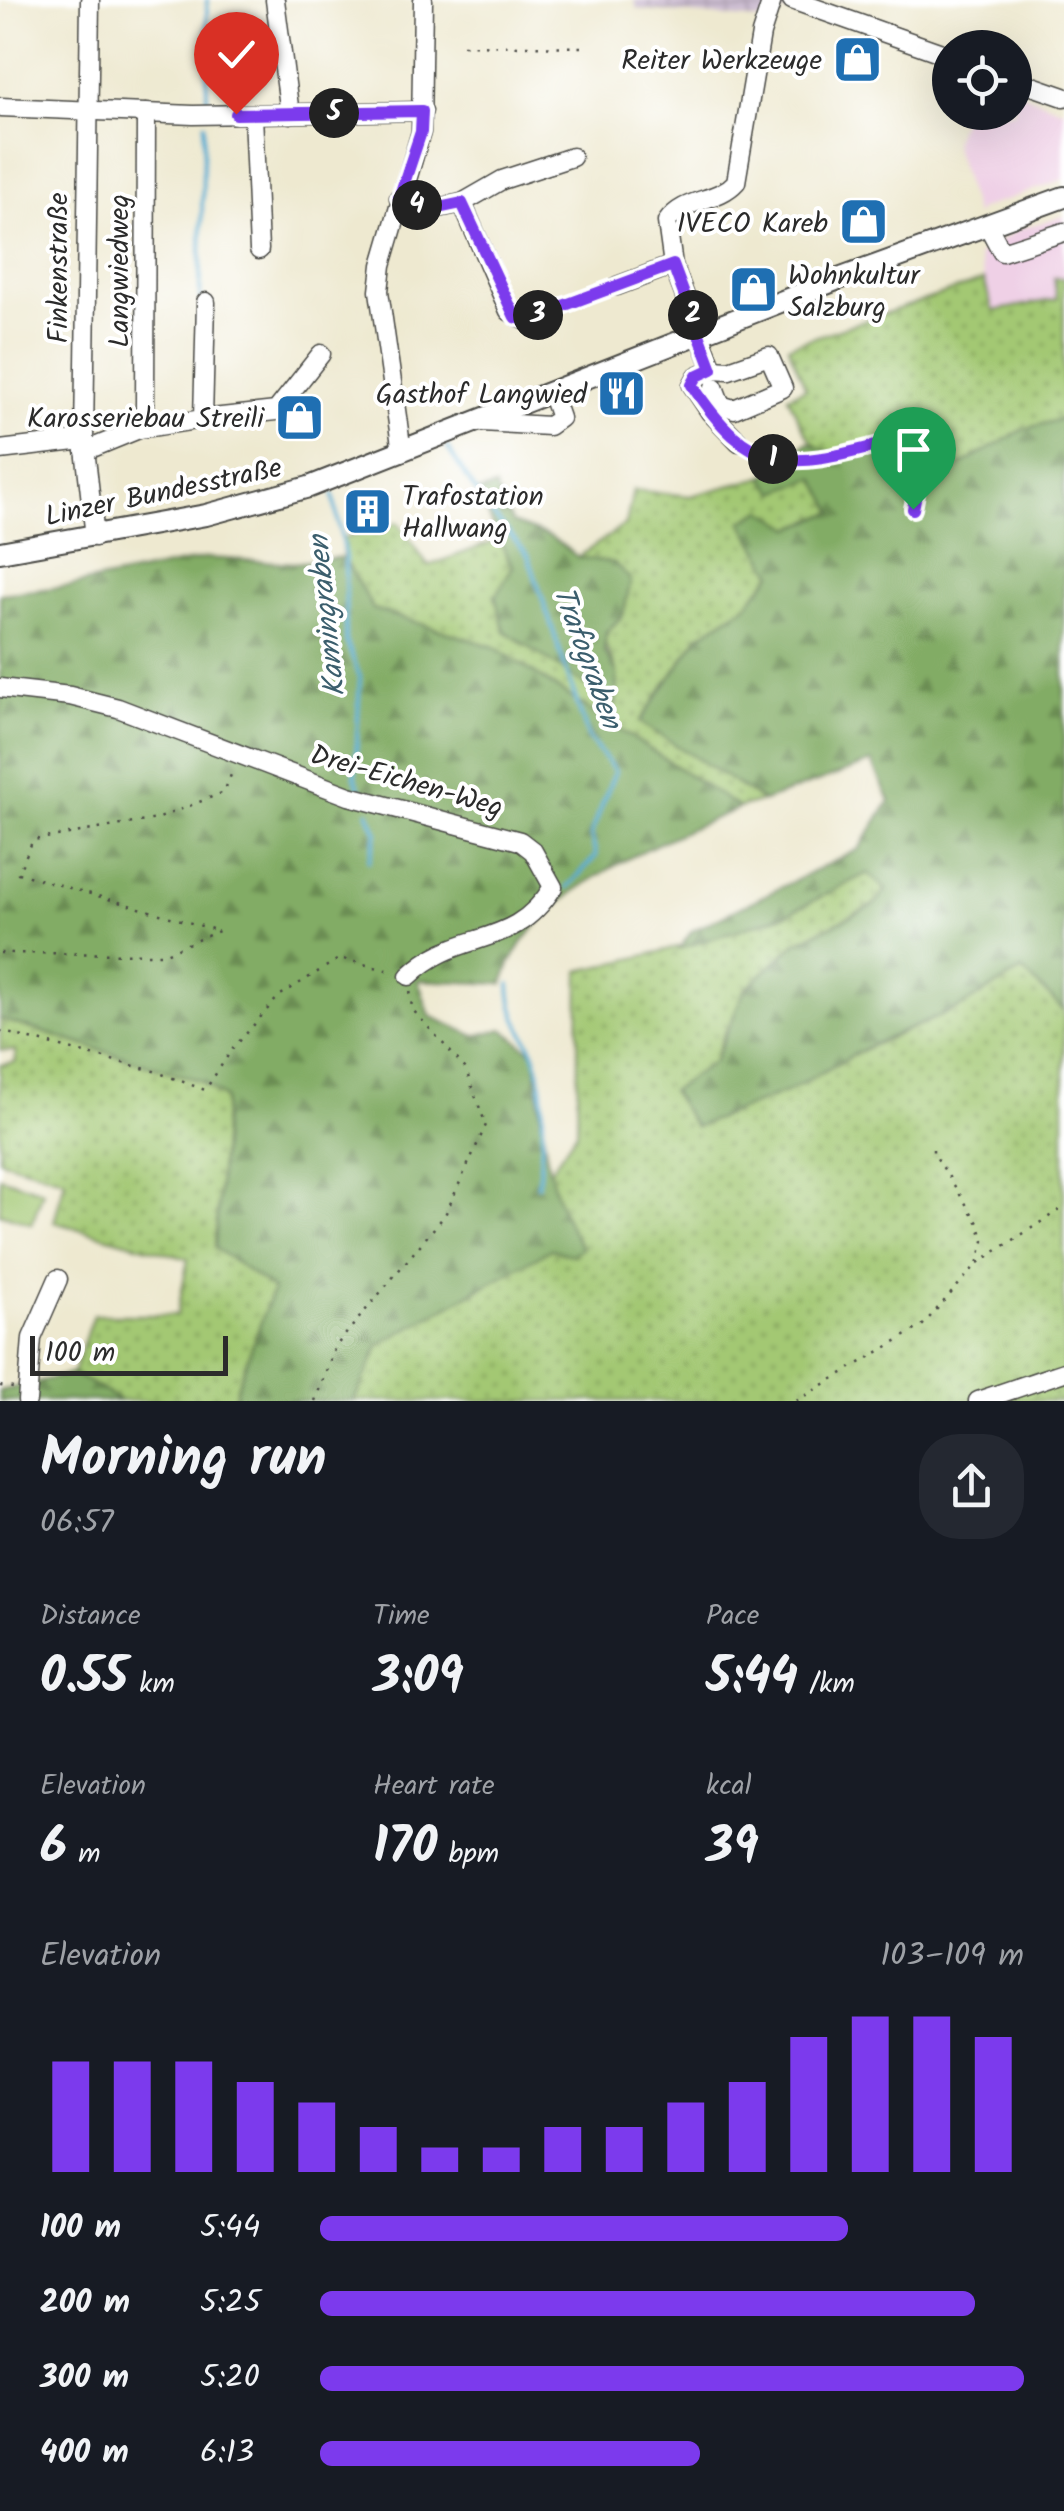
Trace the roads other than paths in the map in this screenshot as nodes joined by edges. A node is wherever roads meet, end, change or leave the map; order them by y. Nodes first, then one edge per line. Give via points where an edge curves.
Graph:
1 (90, 0) edge
2 (275, 0) edge
3 (424, 0) edge
4 (772, 0) edge
5 (792, 0) edge
6 (932, 50) edge
7 (1032, 86) edge
8 (1064, 97) edge
9 (0, 107) edge
10 (85, 111) junction
11 (422, 111) junction
12 (146, 113) junction
13 (290, 114) junction
14 (253, 115) junction
15 (572, 157) dead end
16 (1064, 197) edge
17 (399, 198) junction
18 (462, 203) junction
19 (988, 226) junction
20 (1064, 232) edge
21 (259, 250) dead end
22 (673, 265) junction
23 (617, 286) road end
24 (206, 302) dead end
25 (525, 320) road end
26 (700, 333) junction
27 (321, 354) dead end
28 (203, 419) junction
29 (139, 428) junction
30 (739, 442) road end
31 (85, 446) junction
32 (0, 450) edge
33 (402, 452) junction
34 (95, 537) junction
35 (0, 552) edge
36 (0, 688) edge
37 (408, 976) road end
38 (58, 1279) dead end
39 (1064, 1372) edge
40 (27, 1401) edge
41 (978, 1401) edge

1 - 10 street, Finkenstraße
2 - 13 street
3 - 11 street
4 - 22 street via 736,182 674,212 666,237
5 - 6 street
7 - 8 street
9 - 10 street
10 - 12 street
10 - 31 street, Finkenstraße
11 - 13 street
11 - 17 street
12 - 14 street
12 - 29 street, Langwiedweg
13 - 14 street
14 - 21 street
15 - 18 street via 502,180
16 - 19 main road, Linzer Bundesstraße
17 - 18 street via 429,210
17 - 33 street via 379,291
18 - 25 street via 508,311
19 - 20 street via 1002,252
19 - 26 main road, Linzer Bundesstraße
22 - 23 street
22 - 26 street
24 - 28 street
26 - 30 street via 713,378 697,376 692,385
26 - 33 main road, Linzer Bundesstraße
27 - 28 street via 276,411
28 - 29 street
29 - 31 street
31 - 32 street
31 - 34 street, Finkenstraße
33 - 34 main road, Linzer Bundesstraße via 241,506
34 - 35 main road, Linzer Bundesstraße
36 - 37 street, Drei-Eichen-Weg via 118,708 349,796 520,842 532,851 552,886 526,921 496,937 442,950
38 - 40 street via 32,1338
39 - 41 street

